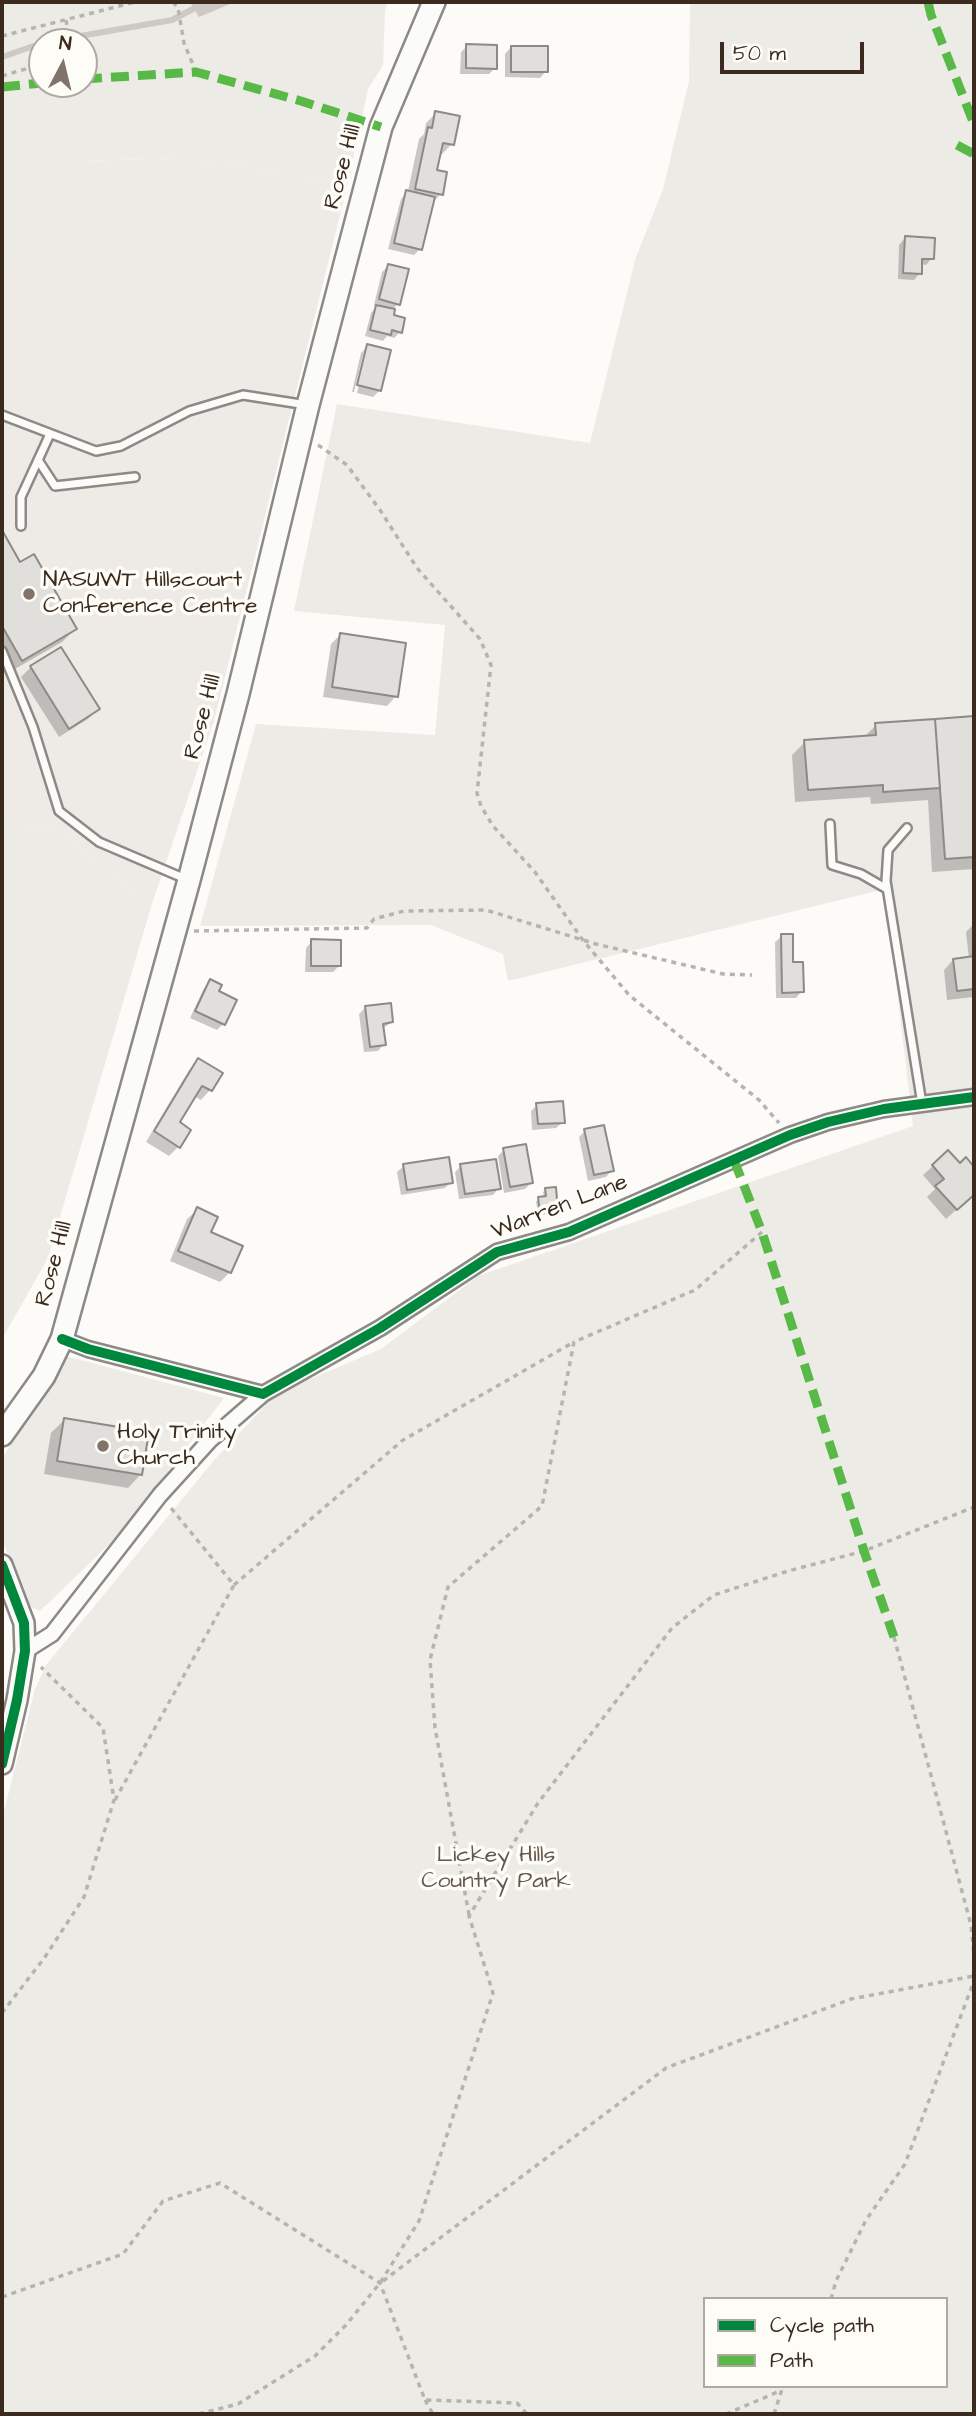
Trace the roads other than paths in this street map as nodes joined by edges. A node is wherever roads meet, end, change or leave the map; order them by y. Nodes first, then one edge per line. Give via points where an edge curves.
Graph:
1 (434, 2) edge
2 (308, 405) junction
3 (2, 415) edge
4 (50, 434) junction
5 (38, 460) junction
6 (135, 477) dead end
7 (21, 526) dead end
8 (2, 651) edge
9 (830, 824) dead end
10 (907, 828) dead end
11 (189, 880) junction
12 (887, 889) junction
13 (974, 1097) edge
14 (922, 1104) junction
15 (62, 1339) junction
16 (263, 1394) junction
17 (2, 1435) edge
18 (2, 1569) edge
19 (24, 1651) junction
20 (2, 1764) edge

1 - 2 main road, Rose Hill via 381,127
2 - 4 lane via 243,395 189,411 121,446 96,451
2 - 11 main road, Rose Hill
3 - 4 lane
4 - 5 lane
5 - 6 lane via 55,486
5 - 7 lane via 21,497
8 - 11 lane via 60,811 99,842
9 - 12 lane via 832,865
10 - 12 lane via 888,850
11 - 15 main road, Rose Hill
12 - 14 lane
13 - 14 street, Warren Lane
14 - 16 street, Warren Lane via 828,1122 790,1135 569,1232 496,1252 380,1328
15 - 16 street
15 - 17 main road, Rose Hill via 44,1376
16 - 19 street, Warren Lane via 210,1440 160,1496 52,1634
18 - 19 street via 24,1623
19 - 20 street

